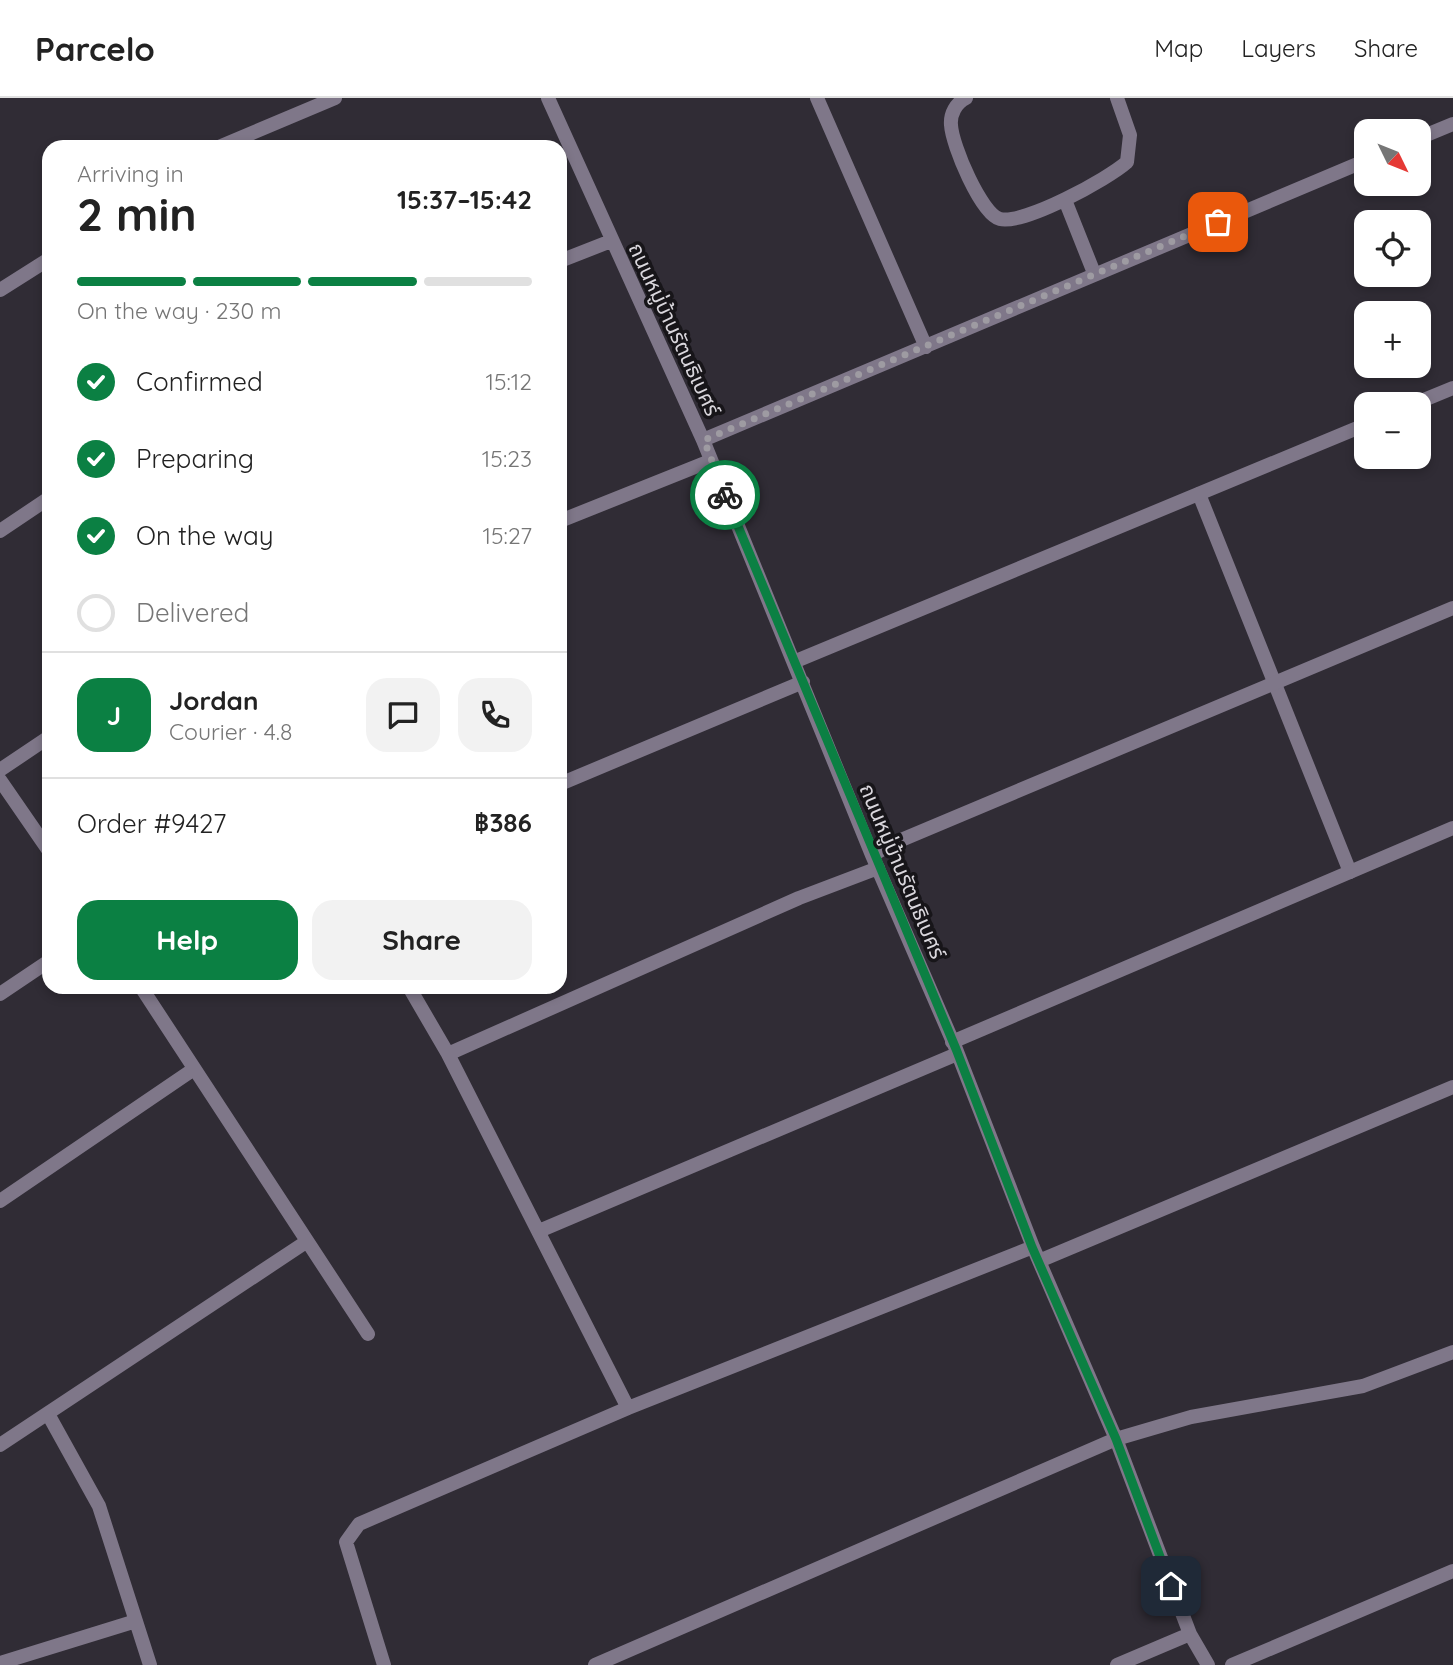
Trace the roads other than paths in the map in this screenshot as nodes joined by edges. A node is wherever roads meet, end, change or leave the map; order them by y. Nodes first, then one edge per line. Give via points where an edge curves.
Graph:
1 (335, 98) edge
2 (548, 98) edge
3 (817, 98) edge
4 (966, 98) edge
5 (1116, 98) edge
6 (1453, 124) edge
7 (1432, 133) edge
8 (236, 140) edge
9 (567, 140) edge
10 (567, 141) edge
11 (1354, 165) edge
12 (1065, 200) junction
13 (611, 241) junction
14 (567, 258) edge
15 (42, 263) edge
16 (1094, 273) junction
17 (0, 290) edge
18 (926, 347) junction
19 (1453, 388) edge
20 (1431, 397) edge
21 (1354, 429) edge
22 (704, 440) junction
23 (710, 461) junction
24 (1199, 494) junction
25 (42, 503) edge
26 (567, 518) edge
27 (0, 531) edge
28 (1453, 608) edge
29 (796, 661) junction
30 (803, 682) junction
31 (1273, 684) junction
32 (42, 742) edge
33 (0, 770) edge
34 (0, 779) edge
35 (567, 781) edge
36 (1453, 828) edge
37 (42, 841) edge
38 (875, 862) junction
39 (1350, 872) junction
40 (42, 966) edge
41 (0, 994) edge
42 (146, 994) edge
43 (412, 994) edge
44 (955, 1048) junction
45 (448, 1054) junction
46 (194, 1069) junction
47 (1453, 1087) edge
48 (0, 1201) edge
49 (538, 1231) junction
50 (306, 1242) junction
51 (1036, 1254) junction
52 (368, 1334) dead end
53 (1453, 1352) edge
54 (628, 1408) junction
55 (47, 1414) junction
56 (1116, 1439) junction
57 (0, 1445) edge
58 (1453, 1571) edge
59 (136, 1621) junction
60 (1190, 1634) junction
61 (0, 1663) edge
62 (149, 1665) edge
63 (384, 1665) edge
64 (595, 1665) edge
65 (1117, 1665) edge
66 (1208, 1665) edge
67 (1232, 1665) edge

1 - 8 street
2 - 9 street, ถนนหมู่บ้านรัตนธิเบศร์
3 - 18 street
4 - 12 street via 953,112 951,125 984,207 998,218 1010,220
5 - 12 street via 1130,135 1127,162
6 - 7 street
10 - 13 street, ถนนหมู่บ้านรัตนธิเบศร์
11 - 16 street
12 - 16 street
13 - 14 street
13 - 22 street, ถนนหมู่บ้านรัตนธิเบศร์
15 - 17 street
16 - 18 street
18 - 22 street
19 - 20 street
21 - 24 street
22 - 23 street, ถนนหมู่บ้านรัตนธิเบศร์
23 - 26 street
23 - 29 street, ถนนหมู่บ้านรัตนธิเบศร์
24 - 29 street
24 - 31 street
25 - 27 street
28 - 31 street
29 - 30 street, ถนนหมู่บ้านรัตนธิเบศร์
30 - 35 street
30 - 38 street, ถนนหมู่บ้านรัตนธิเบศร์
31 - 38 street via 894,843
31 - 39 street
32 - 33 street
34 - 37 street
36 - 39 street
38 - 44 street, ถนนหมู่บ้านรัตนธิเบศร์
38 - 45 street
39 - 44 street
40 - 41 street
42 - 46 street
43 - 45 street
44 - 49 street
44 - 51 street, ถนนหมู่บ้านรัตนธิเบศร์
45 - 49 street
46 - 48 street
46 - 50 street
47 - 51 street
49 - 54 street
50 - 52 street
50 - 55 street
51 - 54 street
51 - 56 street, ถนนหมู่บ้านรัตนธิเบศร์
53 - 56 street via 1363,1386 1191,1417
54 - 63 street via 359,1524 346,1542
55 - 57 street
55 - 59 street via 99,1506
56 - 60 street, ถนนหมู่บ้านรัตนธิเบศร์
56 - 64 street
58 - 67 street
59 - 61 street
59 - 62 street
60 - 65 street
60 - 66 street, ถนนหมู่บ้านรัตนธิเบศร์

